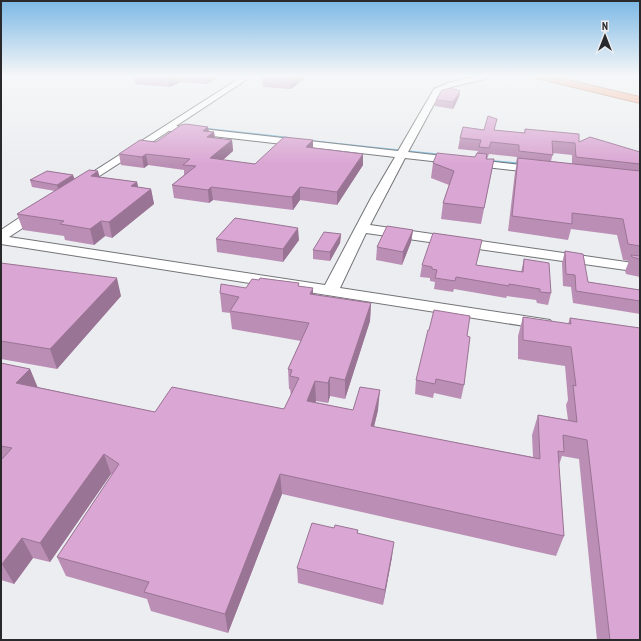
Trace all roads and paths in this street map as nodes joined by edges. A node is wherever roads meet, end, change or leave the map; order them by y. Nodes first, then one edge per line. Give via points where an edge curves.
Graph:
1 (201, 106) edge
2 (428, 106) edge
3 (166, 128) junction
4 (403, 152) junction
5 (551, 171) edge
6 (73, 188) edge
7 (47, 206) edge
8 (362, 228) junction
9 (1, 236) edge
10 (1, 240) edge
11 (640, 268) edge
12 (330, 290) junction
13 (562, 327) edge

1 - 3 street
2 - 4 street
3 - 4 street
3 - 6 street
4 - 5 street
4 - 8 street
7 - 9 street
8 - 11 street
8 - 12 street
10 - 12 street
12 - 13 street

